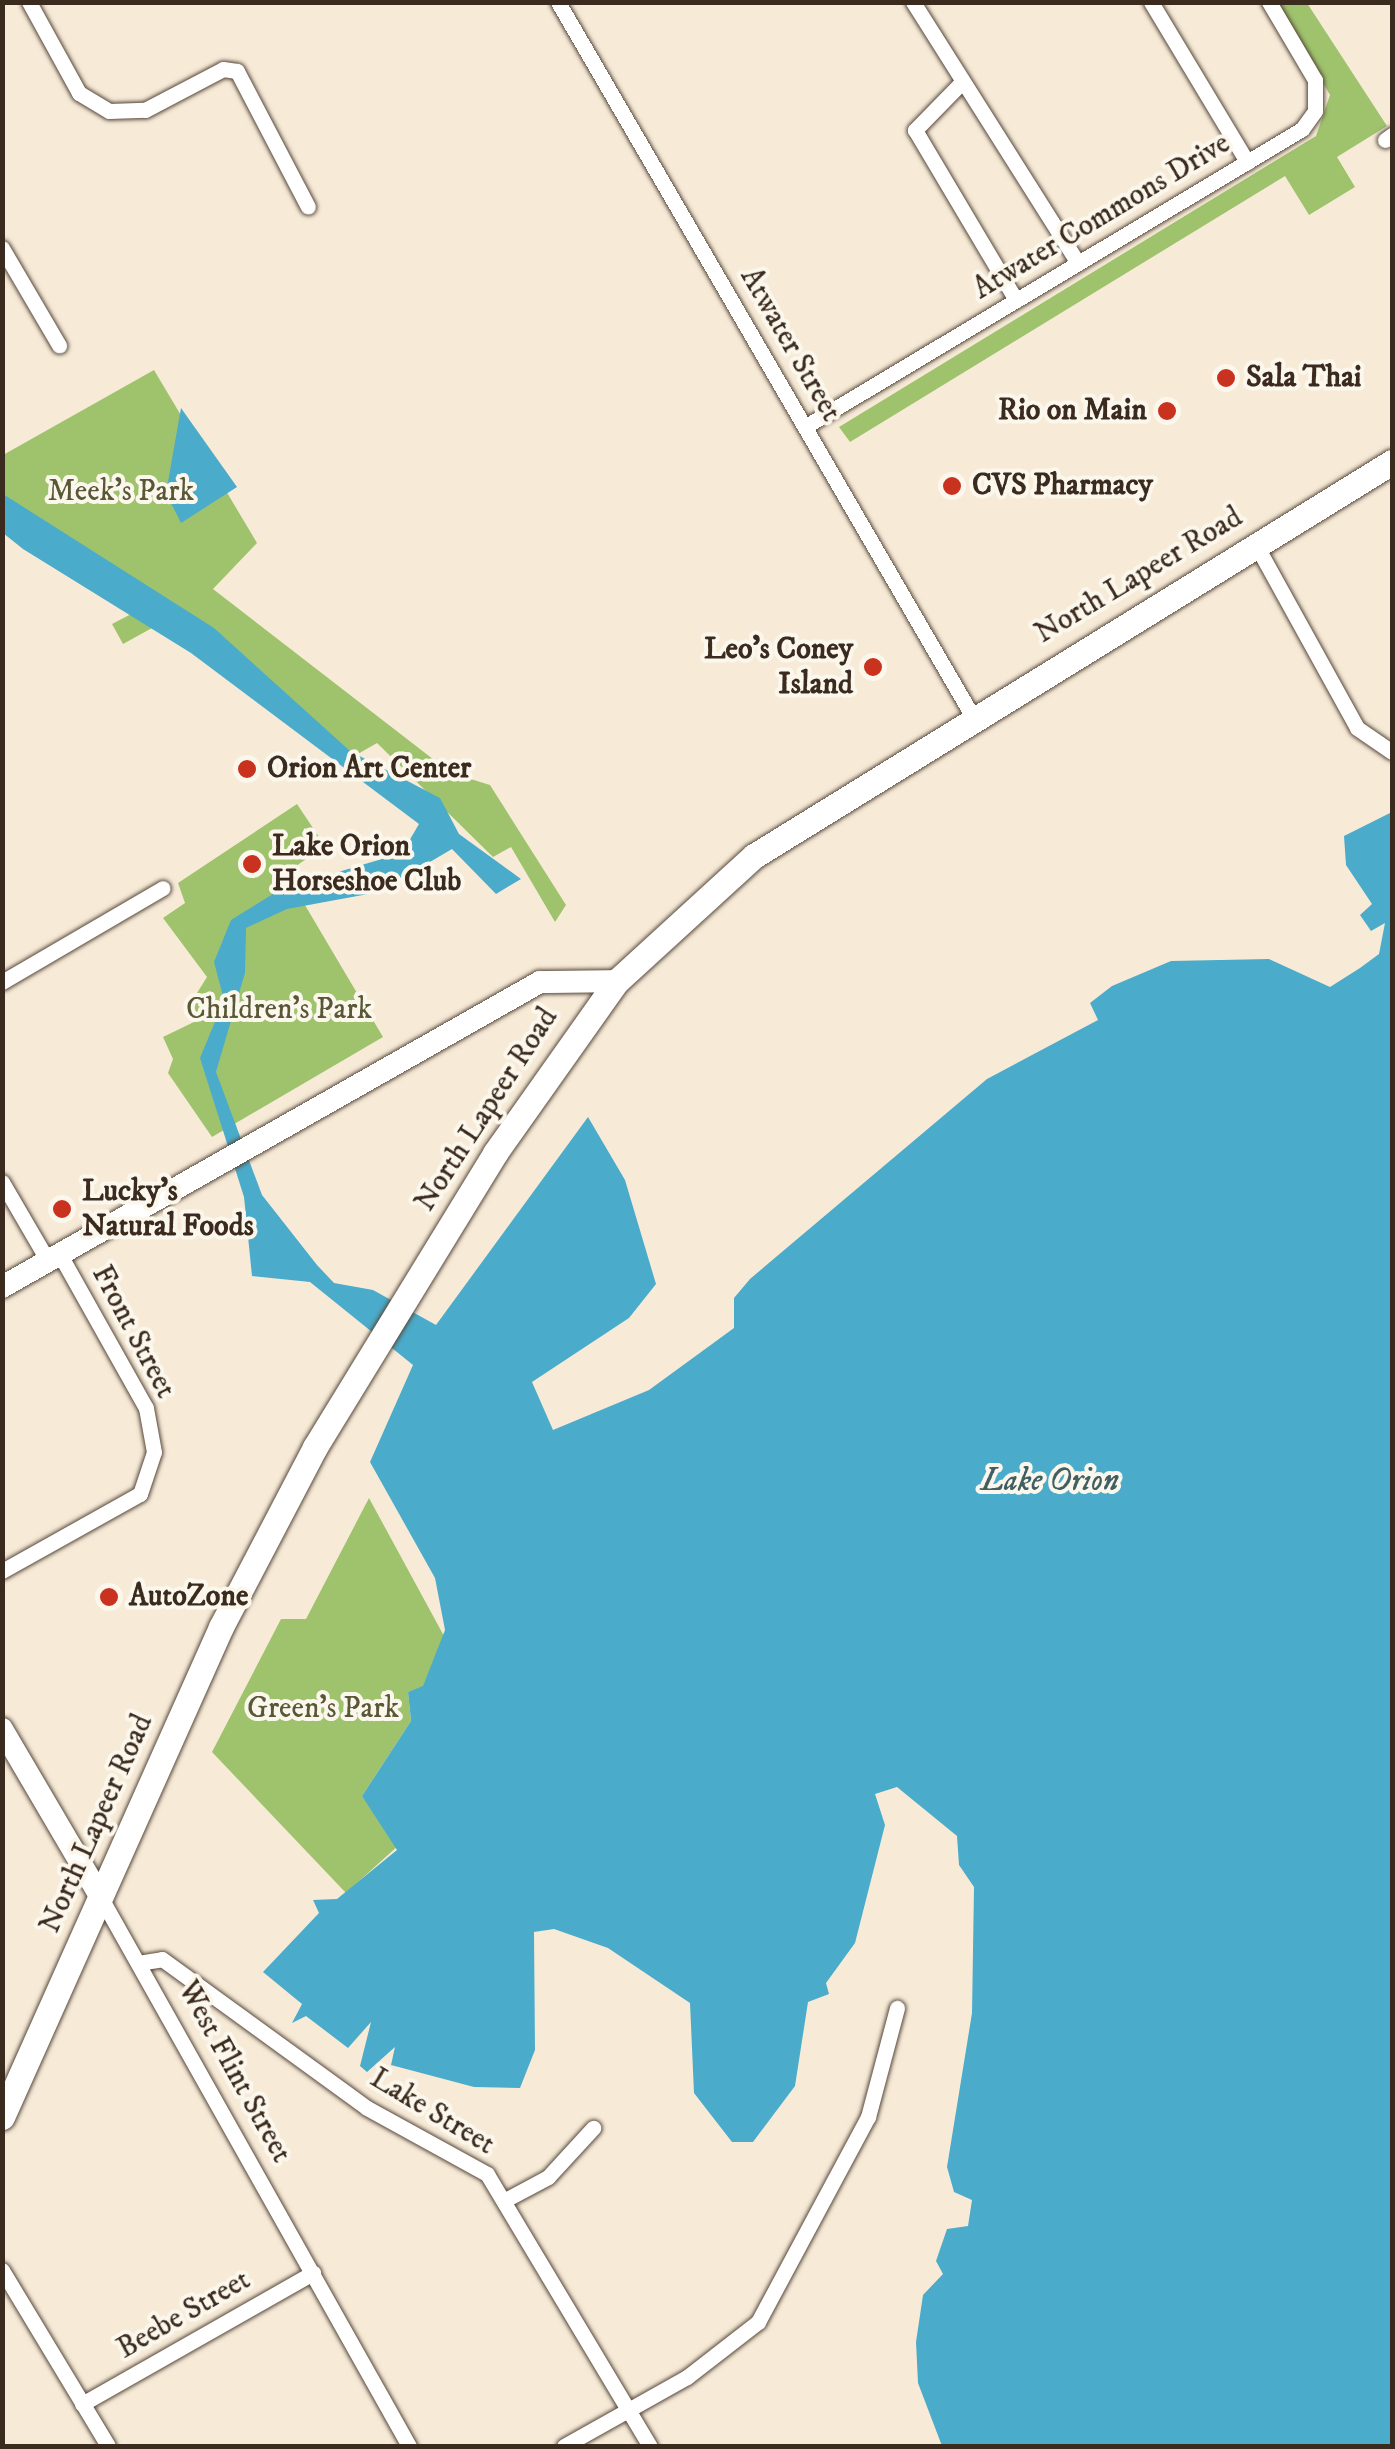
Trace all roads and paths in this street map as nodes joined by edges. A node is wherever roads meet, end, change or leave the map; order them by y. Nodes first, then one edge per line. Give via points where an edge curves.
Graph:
1 (28, 2) edge
2 (558, 2) edge
3 (913, 2) edge
4 (1151, 2) edge
5 (1269, 2) edge
6 (961, 83) junction
7 (1248, 162) junction
8 (308, 206) dead end
9 (2, 248) edge
10 (1078, 264) junction
11 (1016, 300) junction
12 (60, 345) dead end
13 (806, 426) junction
14 (1392, 462) edge
15 (1254, 543) junction
16 (972, 717) junction
17 (1392, 752) edge
18 (163, 888) dead end
19 (616, 980) junction
20 (2, 982) edge
21 (2, 1182) edge
22 (54, 1258) junction
23 (2, 1287) edge
24 (2, 1571) edge
25 (2, 1729) edge
26 (101, 1898) junction
27 (138, 1963) junction
28 (897, 2008) dead end
29 (2, 2117) edge
30 (593, 2128) dead end
31 (507, 2199) junction
32 (2, 2270) edge
33 (313, 2273) junction
34 (82, 2404) junction
35 (630, 2410) junction
36 (108, 2446) edge
37 (409, 2446) edge
38 (564, 2446) edge
39 (650, 2446) edge

1 - 8 street via 79,93 109,112 145,110 223,68 237,71
2 - 13 street, Atwater Street
3 - 6 street
4 - 7 street
5 - 7 street, Atwater Commons Drive via 1315,80 1316,111
6 - 10 street
6 - 11 street via 916,130
7 - 10 street, Atwater Commons Drive
9 - 12 street
10 - 11 street, Atwater Commons Drive
11 - 13 street, Atwater Commons Drive
13 - 16 street, Atwater Street
14 - 15 main road, North Lapeer Road
15 - 16 main road, North Lapeer Road
15 - 17 street via 1357,728
16 - 19 main road, North Lapeer Road via 754,856
18 - 20 street
19 - 22 street via 540,982
19 - 26 main road, North Lapeer Road via 370,1354 221,1627
21 - 22 street, Front Street
22 - 23 street
22 - 24 street, Front Street via 150,1418 154,1452 140,1494
25 - 26 street, West Flint Street
26 - 27 street, West Flint Street
26 - 29 main road, North Lapeer Road
27 - 31 street, Lake Street via 162,1959 367,2108 487,2174
27 - 33 street, West Flint Street
28 - 35 street via 868,2117 775,2298 725,2352
30 - 31 street via 548,2178
31 - 35 street, Lake Street
32 - 34 street
33 - 34 street, Beebe Street
33 - 37 street, West Flint Street
34 - 36 street
35 - 38 street
35 - 39 street, Lake Street

